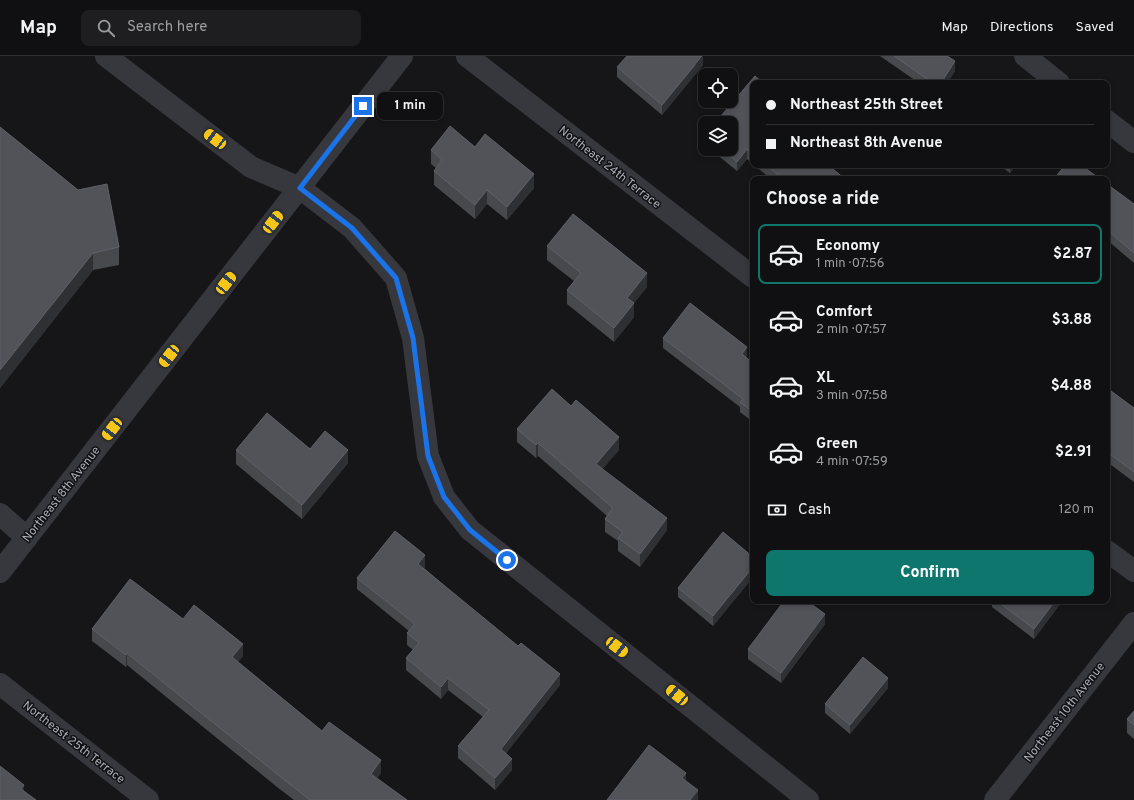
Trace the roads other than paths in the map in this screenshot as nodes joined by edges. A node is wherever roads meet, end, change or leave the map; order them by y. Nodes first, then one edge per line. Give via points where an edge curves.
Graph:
1 (106, 56) edge
2 (402, 56) edge
3 (467, 56) edge
4 (1025, 56) edge
5 (1055, 80) edge
6 (1110, 123) edge
7 (1134, 142) edge
8 (300, 188) junction
9 (750, 275) edge
10 (0, 514) edge
11 (27, 538) junction
12 (1110, 553) edge
13 (1134, 571) edge
14 (0, 572) edge
15 (1134, 623) edge
16 (0, 684) edge
17 (148, 800) edge
18 (808, 800) edge
19 (995, 800) edge

1 - 8 street via 251,167
2 - 8 street, Northeast 8th Avenue
3 - 9 street, Northeast 24th Terrace
4 - 5 street
6 - 7 street
8 - 11 street, Northeast 8th Avenue
8 - 18 street via 352,228 396,278 413,338 428,456 444,497 470,530
10 - 11 street
11 - 14 street, Northeast 8th Avenue
12 - 13 street
15 - 19 street, Northeast 10th Avenue
16 - 17 street, Northeast 25th Terrace

